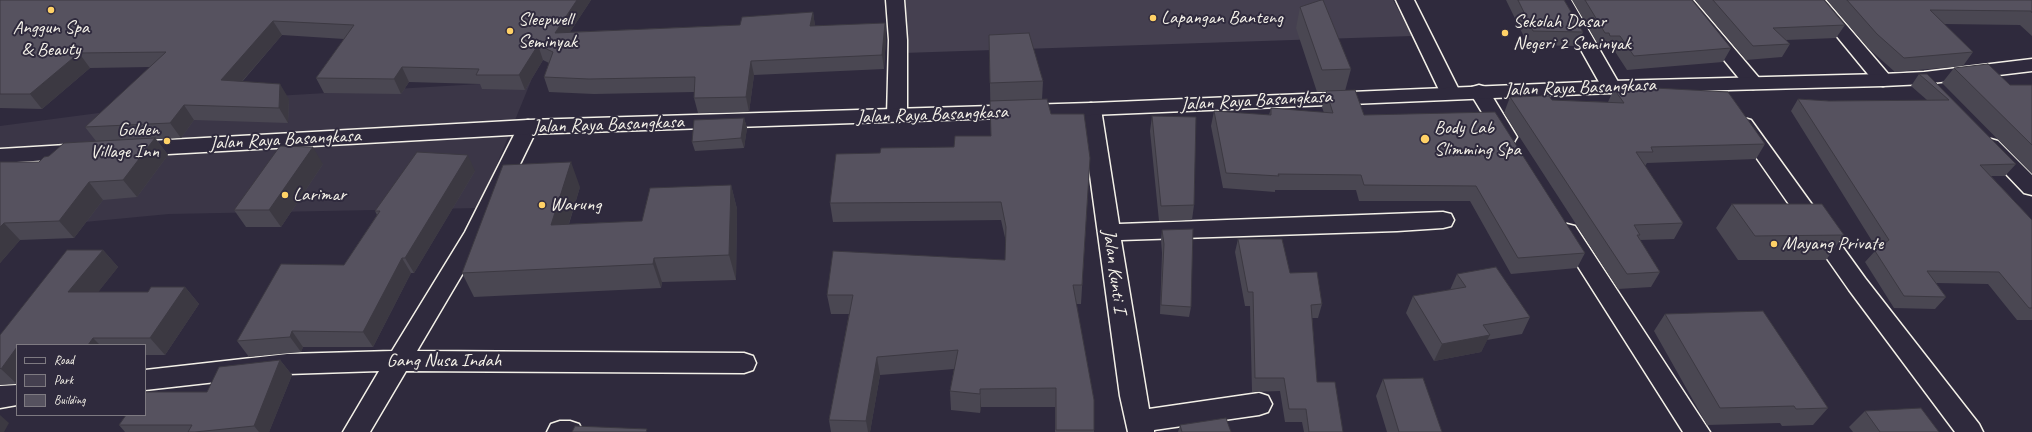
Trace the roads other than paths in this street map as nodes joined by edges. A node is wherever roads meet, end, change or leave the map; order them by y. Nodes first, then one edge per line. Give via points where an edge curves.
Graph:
1 (895, 0) edge
2 (1405, 0) edge
3 (1562, 0) edge
4 (1684, 0) edge
5 (1816, 0) edge
6 (2032, 64) edge
7 (1924, 78) junction
8 (1883, 80) junction
9 (1753, 83) junction
10 (1715, 84) junction
11 (1611, 86) junction
12 (1479, 91) junction
13 (1450, 92) junction
14 (1942, 96) edge
15 (1091, 109) junction
16 (897, 116) junction
17 (528, 127) junction
18 (1979, 134) edge
19 (0, 156) edge
20 (1519, 156) edge
21 (2032, 188) edge
22 (1556, 215) edge
23 (1443, 220) dead end
24 (1108, 232) junction
25 (399, 361) junction
26 (744, 362) dead end
27 (146, 380) edge
28 (16, 395) edge
29 (0, 397) edge
30 (1259, 404) dead end
31 (1140, 427) edge
32 (356, 432) edge
33 (560, 432) edge
34 (570, 432) edge
35 (1697, 432) edge
36 (1970, 432) edge

1 - 16 street via 898,40
2 - 13 street
3 - 11 street
4 - 9 street
5 - 8 street
6 - 7 street, Jalan Raya Basangkasa
7 - 8 street, Jalan Raya Basangkasa
7 - 14 street
8 - 9 street, Jalan Raya Basangkasa
9 - 10 street, Jalan Raya Basangkasa
10 - 11 street, Jalan Raya Basangkasa
10 - 36 street via 1857,284
11 - 12 street, Jalan Raya Basangkasa
12 - 13 street, Jalan Raya Basangkasa
12 - 20 street
13 - 15 street, Jalan Raya Basangkasa
15 - 16 street, Jalan Raya Basangkasa
15 - 24 street, Jalan Kunti I
16 - 17 street, Jalan Raya Basangkasa
17 - 19 street, Jalan Raya Basangkasa
17 - 25 street via 475,234
18 - 21 street
22 - 35 street
23 - 24 street
24 - 31 street, Jalan Kunti I
25 - 26 street, Gang Nusa Indah
25 - 27 street, Gang Nusa Indah via 287,364
25 - 32 street
28 - 29 street
30 - 31 street
33 - 34 street

